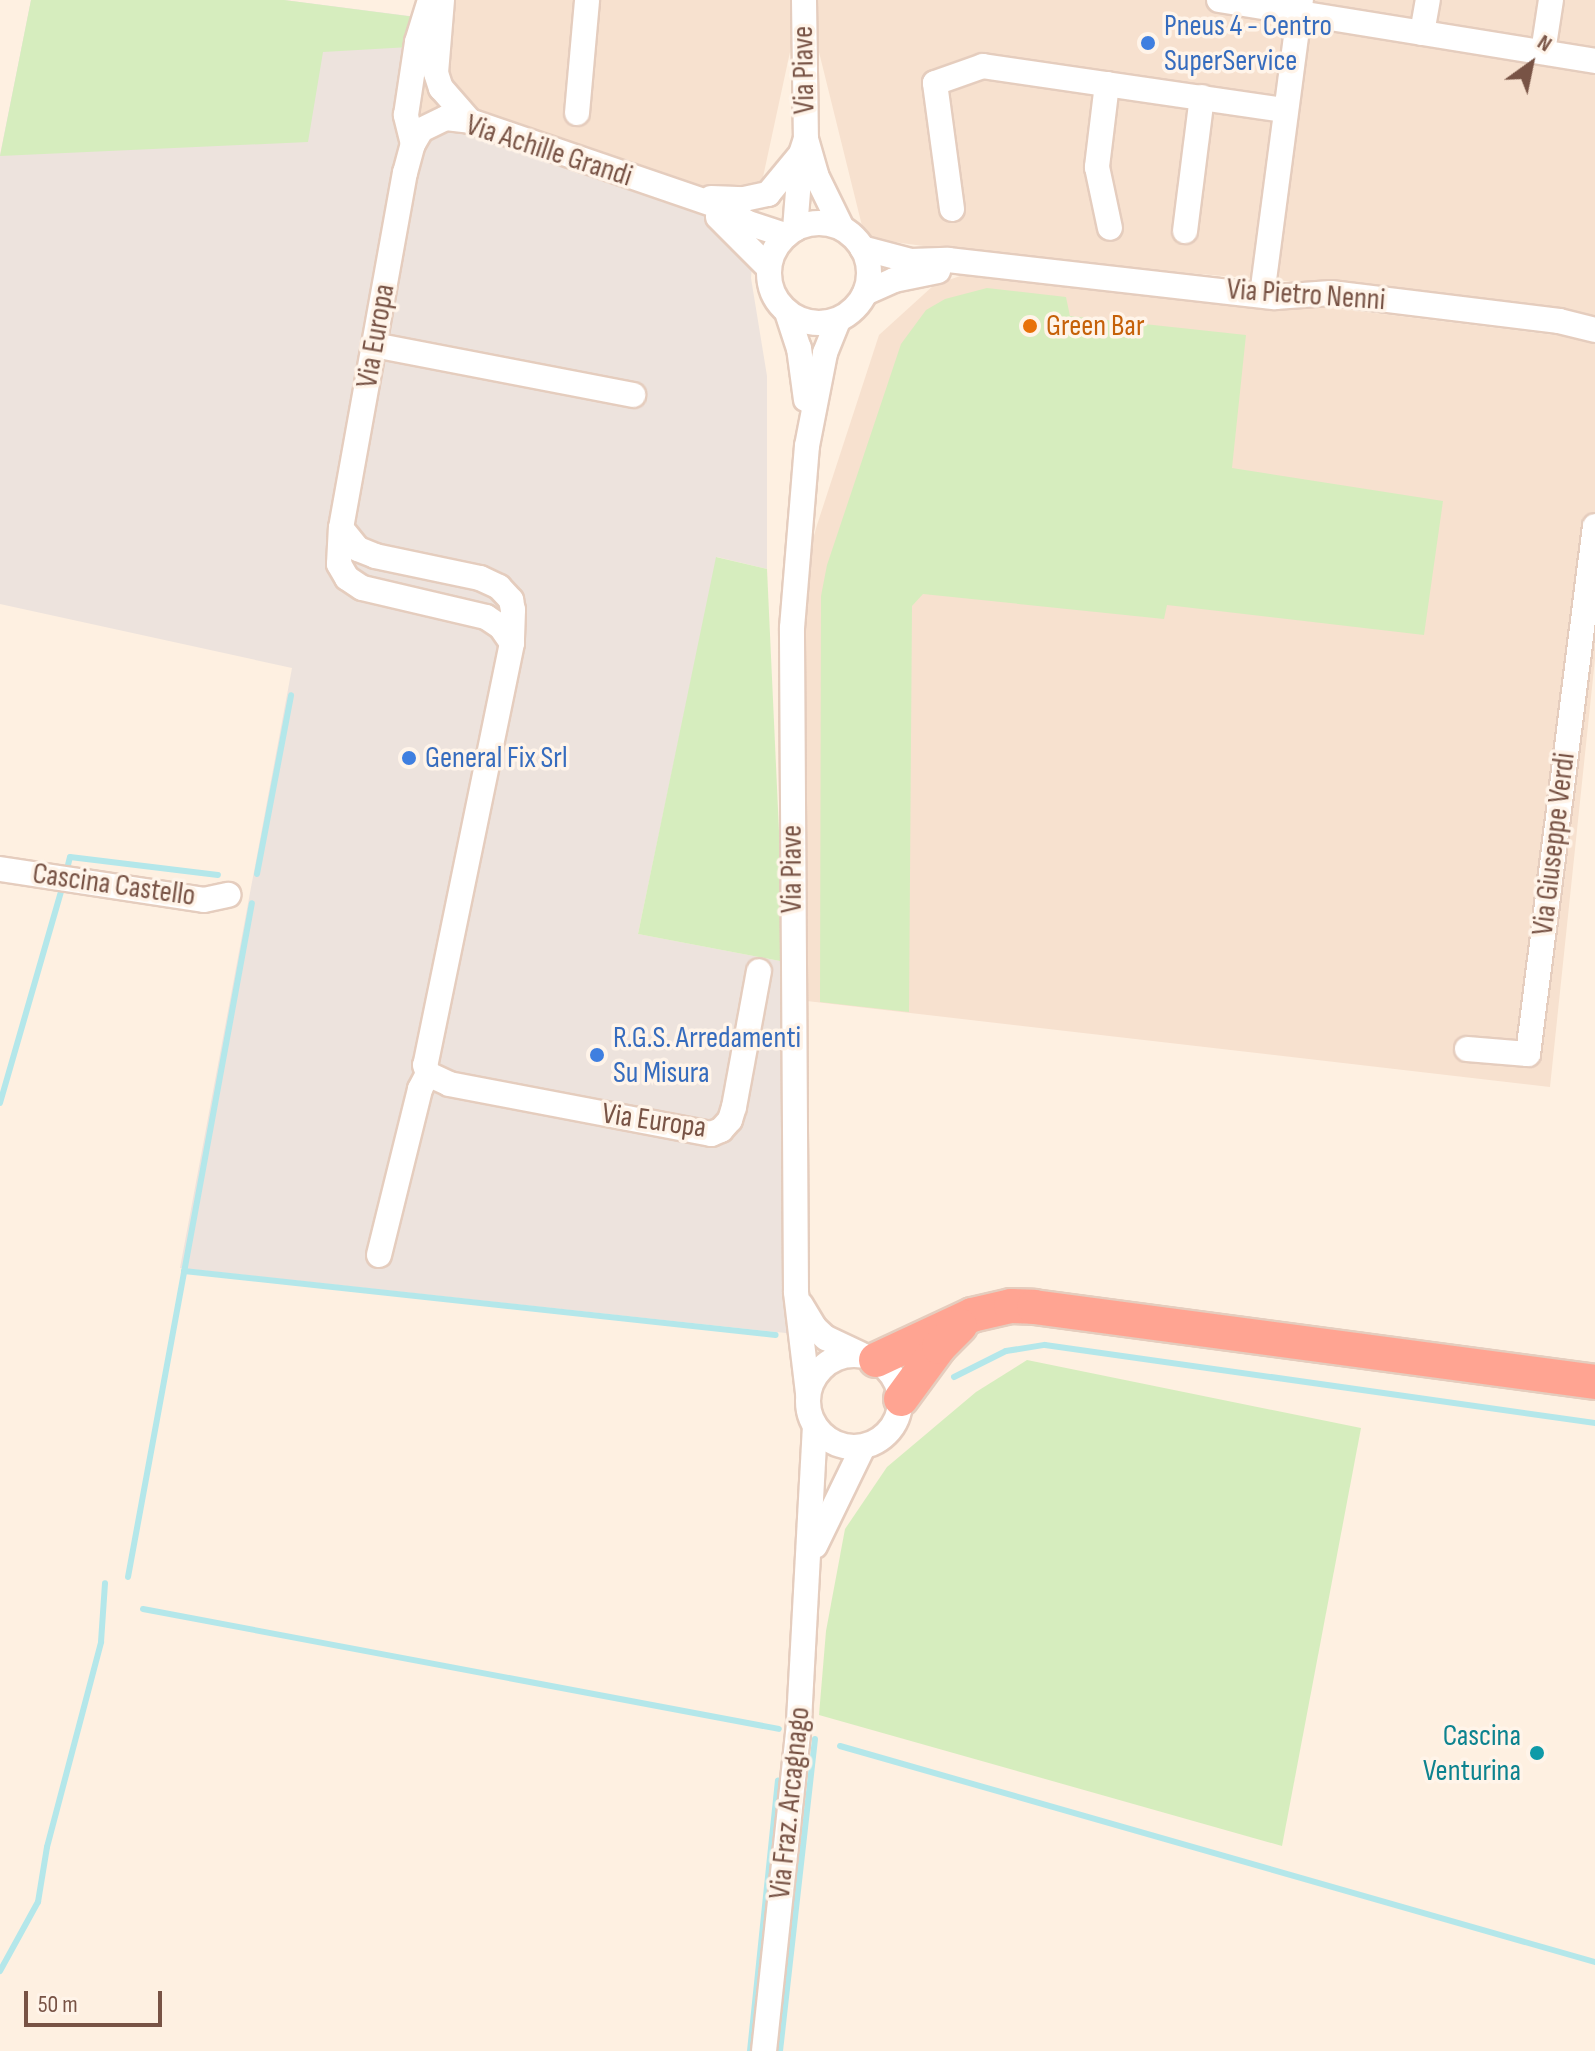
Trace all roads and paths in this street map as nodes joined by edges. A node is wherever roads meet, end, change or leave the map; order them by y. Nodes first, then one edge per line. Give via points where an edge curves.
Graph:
1 (430, 0) edge
2 (442, 0) edge
3 (587, 0) edge
4 (804, 0) edge
5 (1219, 0) edge
6 (1428, 0) edge
7 (1551, 0) edge
8 (1300, 8) edge
9 (1422, 33) junction
10 (1543, 52) junction
11 (415, 59) junction
12 (1595, 61) edge
13 (1107, 84) junction
14 (1202, 97) junction
15 (1285, 110) junction
16 (577, 113) dead end
17 (458, 120) junction
18 (413, 144) junction
19 (804, 147) junction
20 (693, 200) junction
21 (952, 209) dead end
22 (842, 228) junction
23 (1110, 228) dead end
24 (1185, 231) dead end
25 (790, 232) junction
26 (862, 248) junction
27 (1016, 267) junction
28 (769, 268) junction
29 (865, 293) junction
30 (1262, 295) junction
31 (787, 312) junction
32 (838, 320) junction
33 (1595, 330) edge
34 (374, 345) junction
35 (633, 395) dead end
36 (807, 446) junction
37 (1595, 526) edge
38 (341, 528) junction
39 (512, 643) junction
40 (0, 869) edge
41 (228, 895) dead end
42 (759, 971) dead end
43 (1467, 1049) dead end
44 (428, 1074) junction
45 (379, 1255) dead end
46 (796, 1292) junction
47 (972, 1315) junction
48 (869, 1357) junction
49 (1595, 1382) edge
50 (808, 1393) junction
51 (901, 1399) junction
52 (815, 1426) junction
53 (863, 1447) junction
54 (811, 1555) junction
55 (764, 2051) edge

1 - 11 street, Via Europa
2 - 17 street via 436,73
3 - 16 street
4 - 19 street, Via Piave
5 - 8 street
6 - 9 street
7 - 10 street
8 - 9 street
8 - 15 street
9 - 10 street
10 - 12 street
11 - 17 street via 424,86
11 - 18 street, Via Europa via 406,115
13 - 14 street
13 - 21 street via 983,66 935,83
13 - 23 street via 1097,167
14 - 15 street
14 - 24 street
15 - 30 street
17 - 18 street, Via Achille Grandi via 421,130
17 - 20 street, Via Achille Grandi
18 - 34 street, Via Europa
19 - 20 street, Via Achille Grandi via 783,181 768,194
19 - 22 street, Via Piave
19 - 25 street
20 - 25 street, Via Achille Grandi via 724,208 764,229
20 - 28 street, Via Achille Grandi via 729,224
22 - 25 street via 820,223
22 - 26 street, Via Piave
25 - 28 street via 775,249
26 - 27 street, Via Pietro Nenni via 911,261
26 - 29 street via 869,274
27 - 29 street, Via Pietro Nenni via 923,273
27 - 30 street, Via Pietro Nenni
28 - 31 street, Via Piave via 774,295
29 - 32 street, Via Piave
30 - 33 street, Via Pietro Nenni via 1331,293
31 - 32 street via 814,323
31 - 36 street, Via Piave via 805,376
32 - 36 street, Via Piave via 825,353
34 - 35 street
34 - 38 street, Via Europa
36 - 46 street, Via Piave via 792,628
37 - 43 street, Via Giuseppe Verdi via 1528,1054
38 - 39 street via 358,549 375,556 480,578 499,587 511,600
38 - 39 street, Via Europa via 337,550 347,578 362,588 486,617
39 - 44 street via 425,1065
40 - 41 street, Cascina Castello via 204,900
42 - 44 street, Via Europa via 734,1107 730,1120 711,1134 449,1084
44 - 45 street
46 - 48 street, Via Piave via 814,1327 826,1338
46 - 50 street, Via Piave
47 - 48 highway
47 - 49 highway via 1034,1307
47 - 51 highway via 939,1347
48 - 50 street via 847,1354 821,1367
48 - 51 street, Via Piave via 894,1376
50 - 52 street, Via Piave
51 - 53 street via 893,1427
52 - 53 street via 836,1444
52 - 54 street, Via Fraz. Arcagnago
53 - 54 street
54 - 55 street, Via Fraz. Arcagnago

